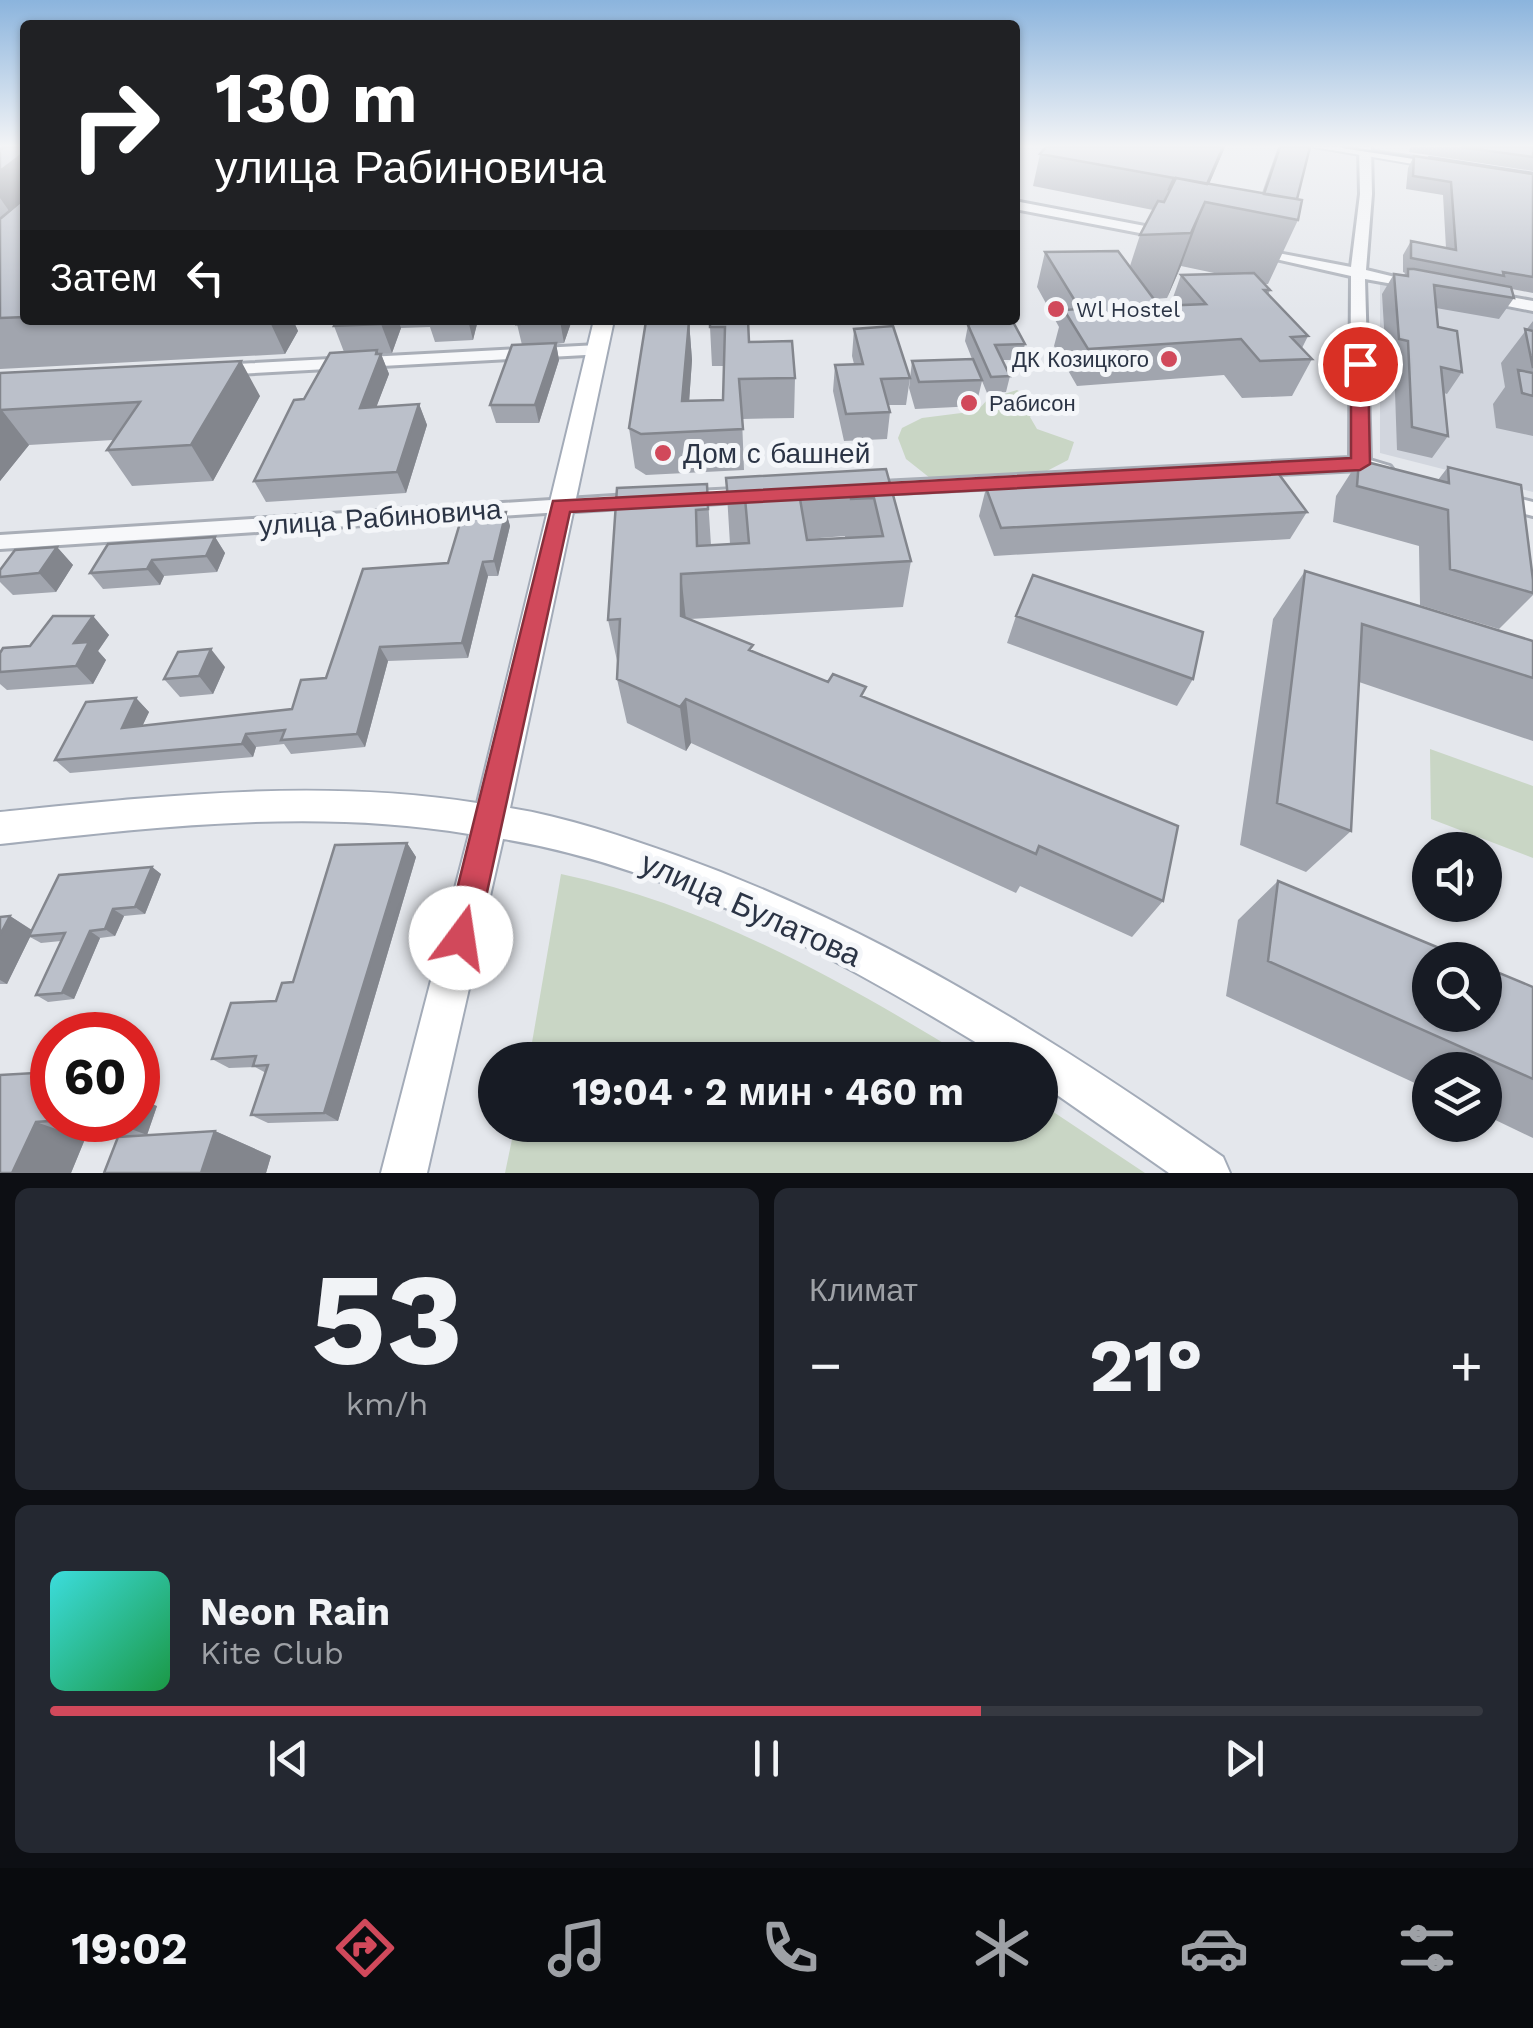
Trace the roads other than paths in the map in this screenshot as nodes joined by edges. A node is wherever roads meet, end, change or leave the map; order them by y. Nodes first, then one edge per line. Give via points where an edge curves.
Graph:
1 (1362, 202) edge
2 (1020, 206) edge
3 (1187, 238) edge
4 (1245, 250) edge
5 (1358, 273) junction
6 (1440, 288) edge
7 (1458, 292) edge
8 (1533, 306) edge
9 (603, 325) edge
10 (598, 350) junction
11 (202, 371) edge
12 (1360, 464) junction
13 (1413, 478) edge
14 (834, 491) edge
15 (1471, 493) edge
16 (775, 494) edge
17 (561, 506) junction
18 (1533, 509) edge
19 (0, 542) edge
20 (489, 821) junction
21 (0, 828) edge
22 (404, 1173) edge
23 (1207, 1173) edge

1 - 5 street
2 - 3 street
4 - 5 street
5 - 6 street
5 - 12 street
7 - 8 street
9 - 10 main road
10 - 11 street
10 - 17 main road
12 - 13 street
12 - 14 street
15 - 18 street
16 - 17 street, улица Рабиновича
17 - 19 street, улица Рабиновича
17 - 20 main road
20 - 21 main road, улица Булатова via 302,806
20 - 22 main road
20 - 23 main road, улица Булатова via 692,875 782,917 928,991 1122,1110

